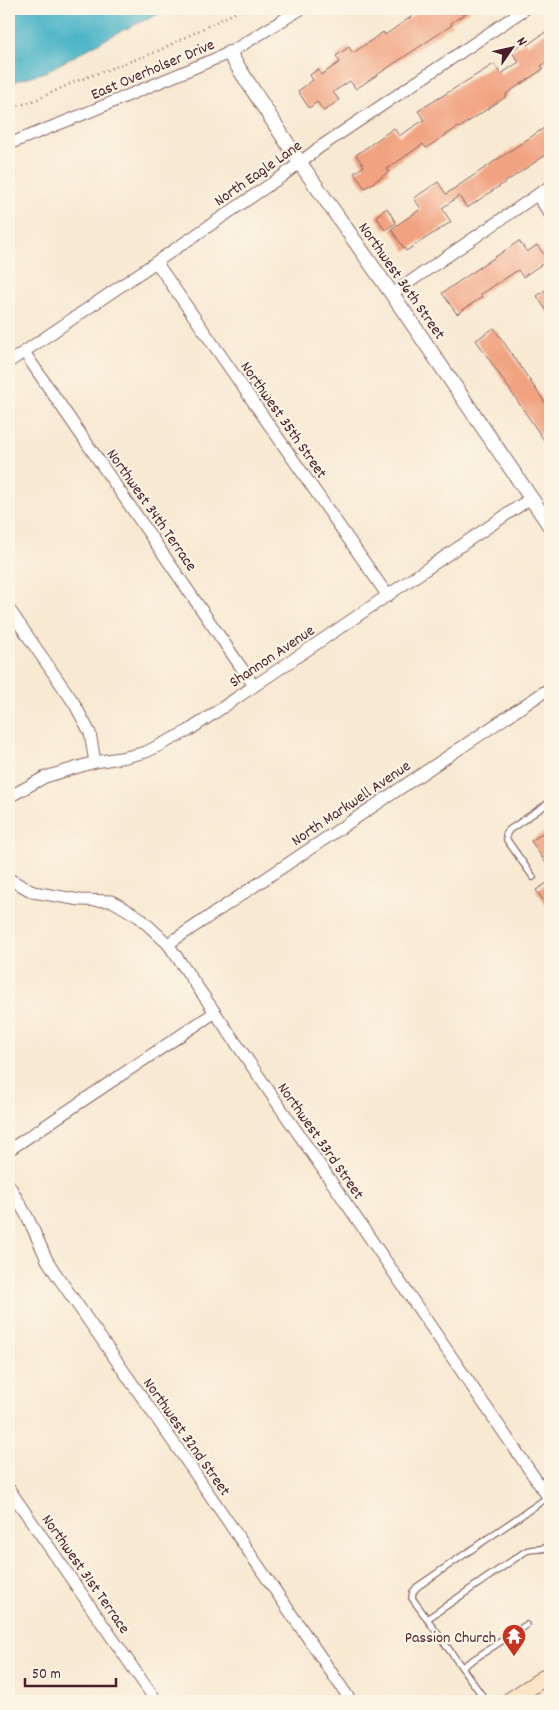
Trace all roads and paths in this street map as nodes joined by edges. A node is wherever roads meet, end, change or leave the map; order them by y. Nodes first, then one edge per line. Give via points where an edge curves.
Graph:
1 (242, 9) edge
2 (301, 9) edge
3 (525, 9) edge
4 (229, 53) junction
5 (9, 109) edge
6 (9, 144) edge
7 (300, 163) junction
8 (550, 186) edge
9 (537, 195) junction
10 (550, 214) edge
11 (156, 262) junction
12 (392, 294) junction
13 (24, 352) junction
14 (9, 362) edge
15 (531, 498) junction
16 (550, 526) edge
17 (388, 596) junction
18 (9, 610) edge
19 (254, 686) junction
20 (550, 688) edge
21 (95, 762) junction
22 (9, 798) edge
23 (550, 802) edge
24 (533, 877) dead end
25 (9, 879) edge
26 (168, 944) junction
27 (214, 1013) junction
28 (9, 1150) edge
29 (9, 1184) edge
30 (9, 1489) edge
31 (549, 1499) edge
32 (550, 1546) edge
33 (427, 1619) junction
34 (526, 1625) dead end
35 (462, 1668) junction
36 (550, 1674) edge
37 (156, 1701) edge
38 (351, 1701) edge
39 (486, 1701) edge
40 (509, 1701) edge

1 - 5 path via 160,50
2 - 4 street, East Overholser Drive
3 - 7 street, North Eagle Lane
4 - 6 street, East Overholser Drive
4 - 7 street, Northwest 36th Street
7 - 11 street, North Eagle Lane
7 - 12 street, Northwest 36th Street
8 - 9 street
9 - 10 street
9 - 12 street
11 - 13 street, North Eagle Lane
11 - 17 street, Northwest 35th Street
12 - 15 street, Northwest 36th Street
13 - 14 street, North Eagle Lane
13 - 19 street, Northwest 34th Terrace
15 - 16 street, Northwest 36th Street
15 - 17 street, Shannon Avenue
17 - 19 street, Shannon Avenue
18 - 21 street via 78,710 90,732
19 - 21 street, Shannon Avenue via 164,744 126,758
20 - 26 street, North Markwell Avenue
21 - 22 street, Shannon Avenue via 45,777
23 - 24 lane via 509,830 506,836
25 - 26 street, Northwest 33rd Street via 33,892 80,900 112,901 139,917
26 - 27 street, Northwest 33rd Street
27 - 28 street
27 - 31 street, Northwest 33rd Street
29 - 38 street, Northwest 32nd Street via 56,1274
30 - 37 street, Northwest 31st Terrace
31 - 33 lane via 417,1587 412,1598
32 - 33 lane via 526,1551
33 - 35 lane
34 - 35 lane
35 - 39 lane
36 - 40 main road

